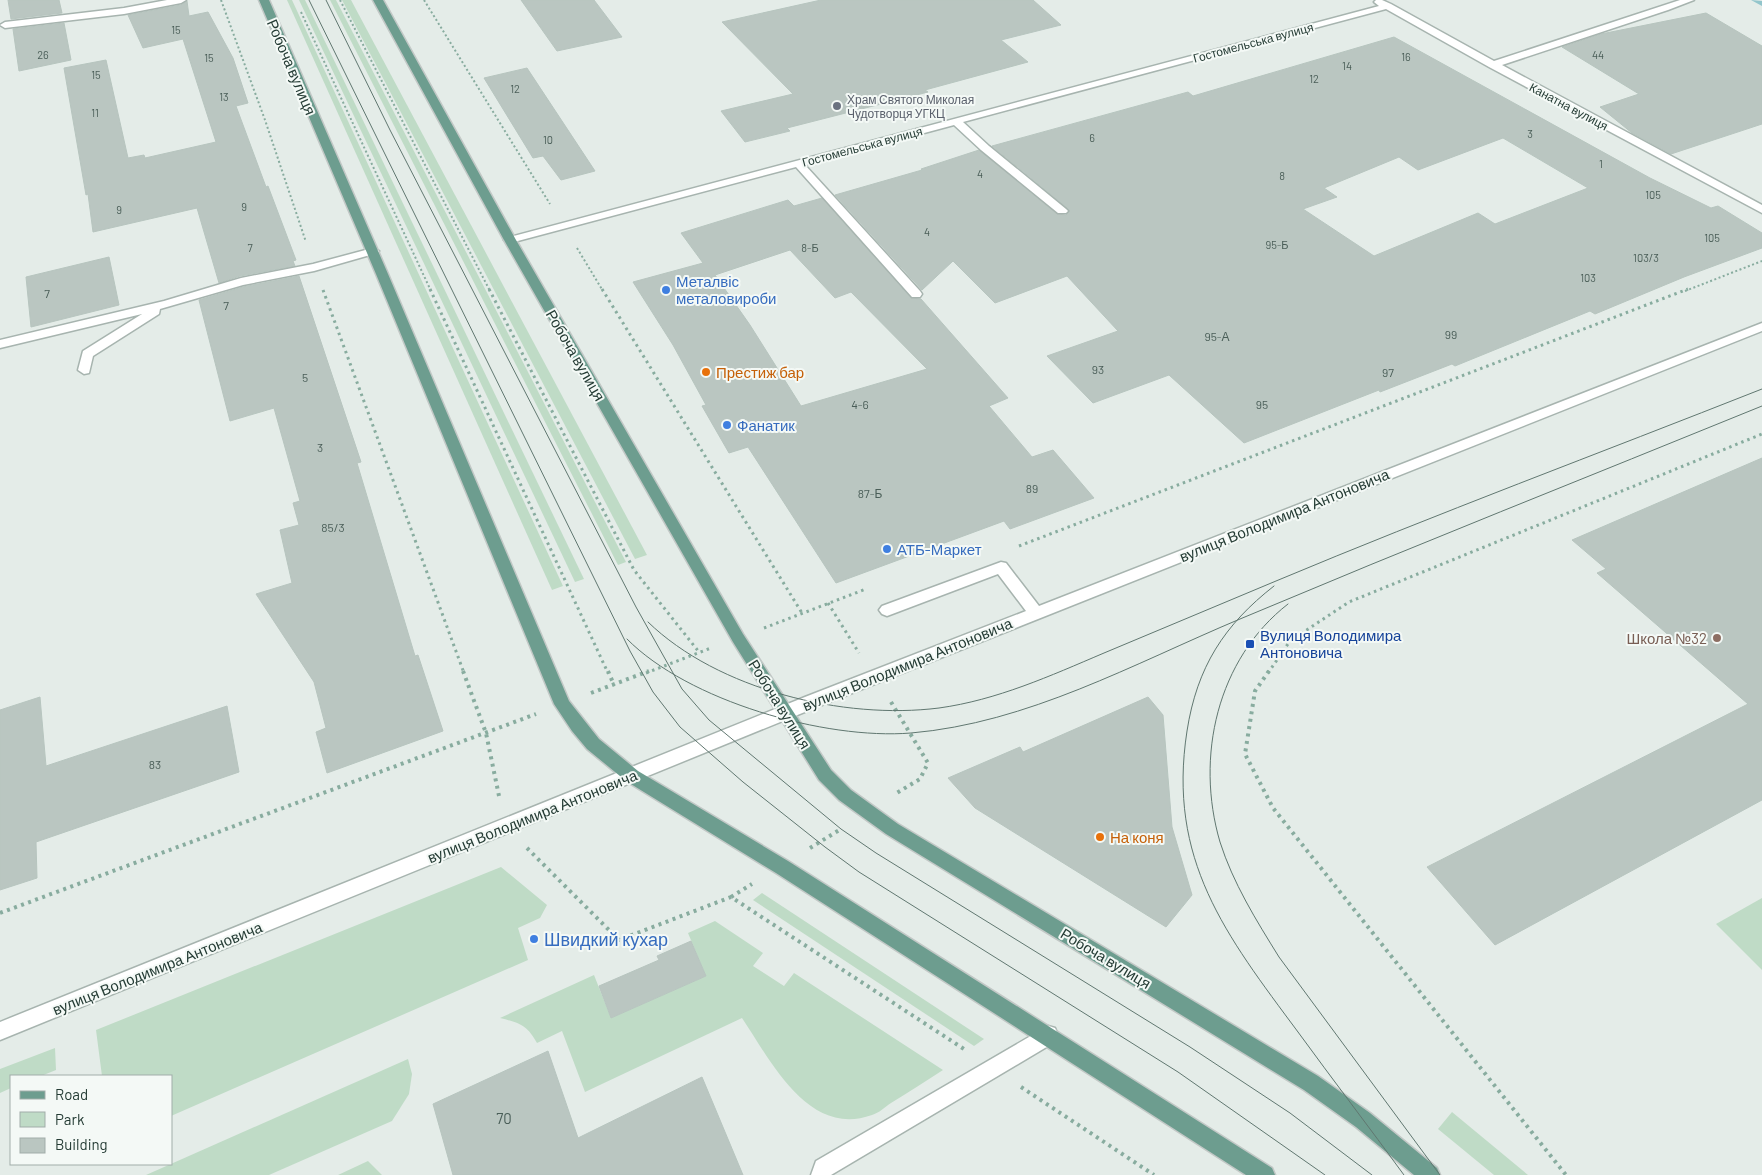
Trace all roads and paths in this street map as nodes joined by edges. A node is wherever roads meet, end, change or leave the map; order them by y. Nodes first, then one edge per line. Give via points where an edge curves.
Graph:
1 (181, 0) edge
2 (220, 0) edge
3 (264, 0) edge
4 (340, 0) edge
5 (378, 0) edge
6 (424, 0) edge
7 (1376, 0) edge
8 (1689, 0) edge
9 (1388, 6) junction
10 (300, 9) dead end
11 (5, 25) dead end
12 (1492, 65) junction
13 (956, 121) junction
14 (798, 163) junction
15 (1762, 210) edge
16 (1062, 211) dead end
17 (564, 225) junction
18 (510, 240) junction
19 (373, 251) junction
20 (1762, 261) edge
21 (314, 267) junction
22 (916, 294) dead end
23 (167, 304) junction
24 (1762, 327) edge
25 (0, 344) edge
26 (84, 370) dead end
27 (1762, 434) edge
28 (1012, 549) dead end
29 (874, 586) dead end
30 (887, 610) dead end
31 (802, 613) junction
32 (1036, 614) junction
33 (738, 638) junction
34 (699, 652) junction
35 (614, 685) junction
36 (562, 704) junction
37 (785, 713) junction
38 (486, 733) junction
39 (632, 776) junction
40 (506, 827) junction
41 (0, 914) edge
42 (0, 1032) edge
43 (1048, 1035) junction
44 (992, 1068) junction
45 (821, 1175) edge
46 (1154, 1175) edge
47 (1266, 1175) edge
48 (1430, 1175) edge
49 (1566, 1175) edge

1 - 11 street via 124,11
2 - 21 path via 265,120
3 - 19 main road, Робоча вулиця
4 - 34 path via 634,570
5 - 18 main road, Робоча вулиця
6 - 17 path
7 - 9 street, Канатна вулиця
8 - 12 street
9 - 12 street, Канатна вулиця
9 - 13 street, Гостомельська вулиця
10 - 35 path
12 - 15 street, Канатна вулиця
13 - 14 street, Гостомельська вулиця
13 - 16 street
14 - 17 street, Гостомельська вулиця
14 - 22 street
17 - 18 street, Гостомельська вулиця
17 - 31 path
18 - 33 main road, Робоча вулиця
19 - 21 street
19 - 36 main road, Робоча вулиця
20 - 28 path
21 - 23 street via 241,282
21 - 38 path
23 - 25 street
23 - 26 street via 87,354
24 - 32 street, вулиця Володимира Антоновича
27 - 49 path via 1349,602 1290,640 1255,691 1245,754 1273,808
29 - 31 path
30 - 32 street via 1001,567
31 - 33 path
32 - 37 street, вулиця Володимира Антоновича
33 - 34 path
33 - 37 main road, Робоча вулиця
34 - 35 path
35 - 36 path
36 - 38 path
36 - 39 main road, Робоча вулиця via 588,742
37 - 39 street, вулиця Володимира Антоновича
37 - 48 main road, Робоча вулиця via 825,775 845,796 867,812 1311,1082
38 - 40 path
38 - 41 path
39 - 40 street, вулиця Володимира Антоновича
39 - 43 main road, Робоча вулиця
40 - 42 street, вулиця Володимира Антоновича
40 - 44 path via 619,940 732,897
43 - 44 street
43 - 47 main road, Робоча вулиця
44 - 45 street via 823,1168
44 - 46 path

